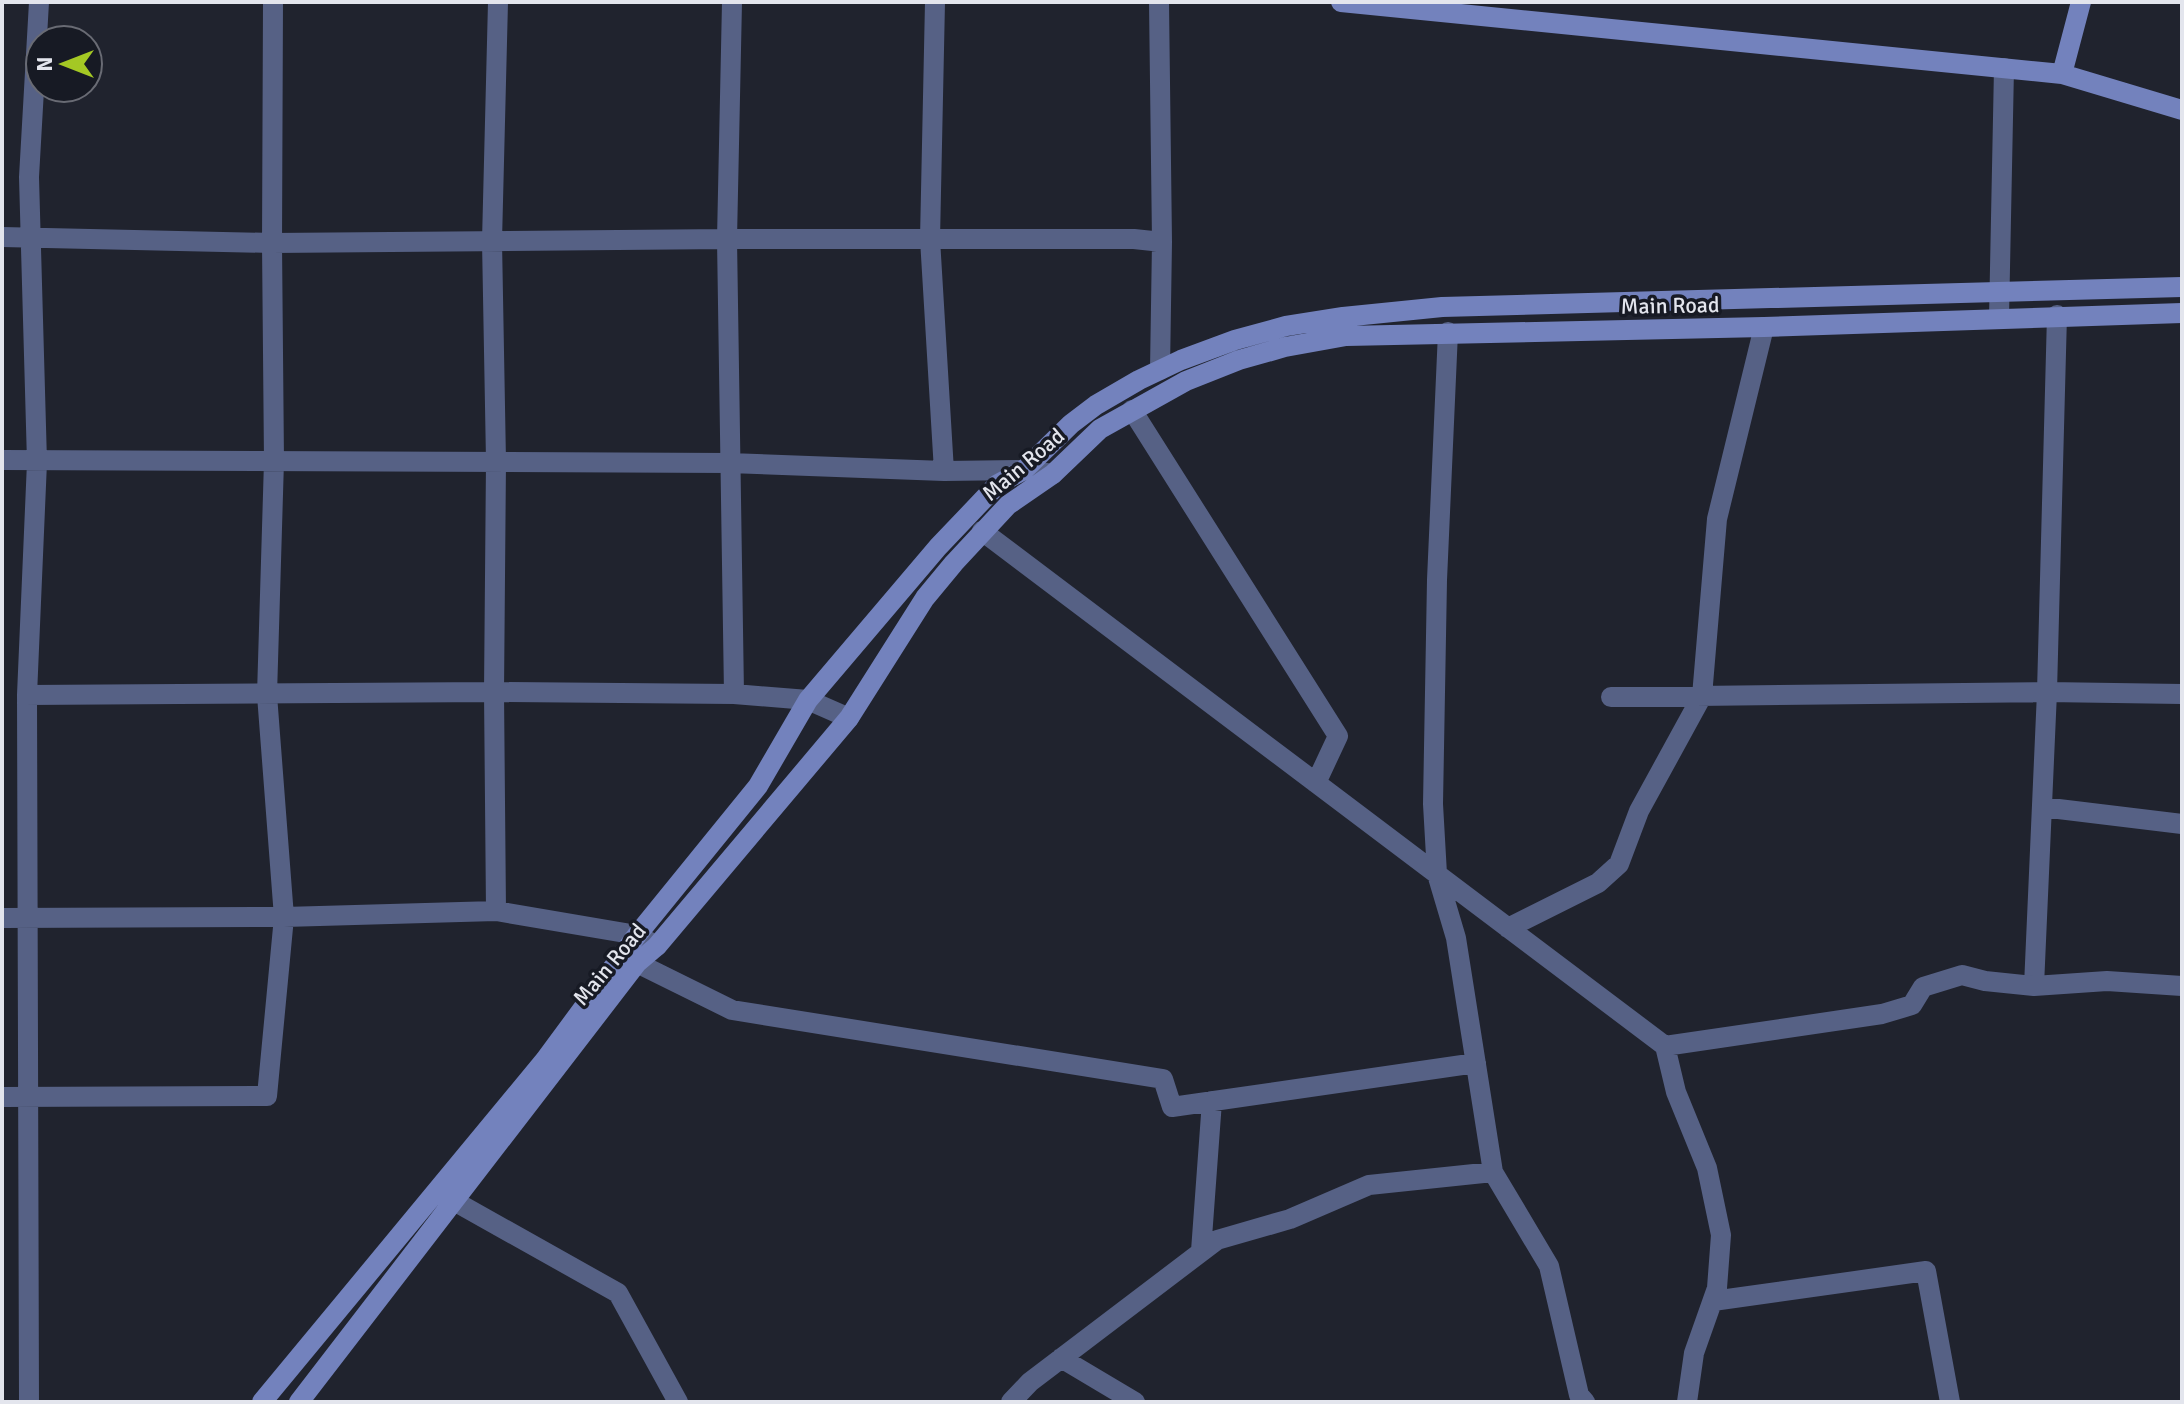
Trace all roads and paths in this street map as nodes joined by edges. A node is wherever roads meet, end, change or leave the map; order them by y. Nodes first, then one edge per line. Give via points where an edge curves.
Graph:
1 (39, 2) edge
2 (273, 2) edge
3 (498, 2) edge
4 (732, 2) edge
5 (935, 2) edge
6 (1159, 2) edge
7 (1341, 2) edge
8 (2081, 2) edge
9 (2004, 68) junction
10 (2062, 74) junction
11 (2182, 110) edge
12 (2, 237) edge
13 (29, 238) junction
14 (727, 239) junction
15 (930, 239) junction
16 (492, 241) junction
17 (1162, 242) junction
18 (272, 243) junction
19 (2182, 287) edge
20 (1999, 290) junction
21 (2182, 313) edge
22 (2057, 315) junction
23 (1999, 318) junction
24 (1764, 327) junction
25 (1448, 332) junction
26 (1160, 370) junction
27 (1132, 410) junction
28 (2, 460) edge
29 (274, 461) junction
30 (496, 461) junction
31 (37, 462) junction
32 (729, 463) junction
33 (1024, 470) junction
34 (944, 471) junction
35 (1053, 474) junction
36 (982, 531) junction
37 (494, 692) junction
38 (2047, 692) junction
39 (734, 694) junction
40 (2182, 694) edge
41 (27, 695) junction
42 (267, 695) junction
43 (1702, 696) junction
44 (1611, 697) dead end
45 (808, 700) junction
46 (849, 718) junction
47 (1316, 783) junction
48 (2042, 807) junction
49 (2182, 824) edge
50 (1437, 874) junction
51 (496, 911) junction
52 (284, 917) junction
53 (2, 918) edge
54 (27, 919) junction
55 (1508, 928) junction
56 (637, 935) junction
57 (657, 946) junction
58 (637, 963) junction
59 (2034, 986) junction
60 (2182, 986) edge
61 (1665, 1046) junction
62 (1476, 1063) junction
63 (2, 1097) edge
64 (27, 1097) junction
65 (1212, 1101) junction
66 (1493, 1172) junction
67 (454, 1201) junction
68 (1201, 1251) junction
69 (1713, 1301) junction
70 (1061, 1358) junction
71 (29, 1402) edge
72 (262, 1402) edge
73 (299, 1402) edge
74 (678, 1402) edge
75 (1011, 1402) edge
76 (1135, 1402) edge
77 (1585, 1402) edge
78 (1687, 1402) edge
79 (1950, 1402) edge

1 - 13 street
2 - 18 street
3 - 16 street
4 - 14 street
5 - 15 street
6 - 17 street
7 - 9 main road
8 - 10 main road
9 - 10 main road
9 - 20 street
10 - 11 main road
12 - 13 street
13 - 18 street
13 - 31 street
14 - 15 street
14 - 16 street
14 - 32 street
15 - 17 street
15 - 34 street
16 - 18 street
16 - 30 street
17 - 26 street
18 - 29 street
19 - 20 main road
20 - 23 street
20 - 26 main road via 1442,307 1286,326
21 - 22 main road, Main Road
22 - 23 main road, Main Road
22 - 38 street
23 - 24 main road, Main Road
24 - 25 main road, Main Road
24 - 43 street via 1717,519
25 - 27 main road, Main Road via 1346,336 1285,347 1186,381
25 - 50 street via 1437,580
26 - 33 main road via 1096,405
27 - 35 main road, Main Road via 1100,429
27 - 47 street via 1338,736
28 - 31 street
29 - 30 street
29 - 31 street
29 - 42 street
30 - 32 street
30 - 37 street
31 - 41 street
32 - 34 street
32 - 39 street
33 - 34 street
33 - 35 street
33 - 45 main road via 998,484 969,513
35 - 36 main road, Main Road
36 - 46 main road, Main Road via 925,598
36 - 47 street
37 - 39 street
37 - 42 street
37 - 51 street
38 - 40 street
38 - 43 street
38 - 48 street
39 - 45 street
41 - 42 street
41 - 54 street
42 - 52 street
43 - 44 street
43 - 55 street via 1639,811 1619,864 1598,883
45 - 46 street
45 - 56 main road via 758,786
46 - 57 main road, Main Road
47 - 50 street
48 - 49 street
48 - 59 street
50 - 55 street
50 - 62 street via 1456,938
51 - 52 street
51 - 56 street
52 - 54 street
52 - 64 street via 267,1096
53 - 54 street
54 - 64 street
55 - 61 street
56 - 57 street
56 - 72 main road via 545,1060
57 - 58 main road, Main Road
58 - 65 street via 732,1010 1163,1079 1172,1107
58 - 67 main road, Main Road
59 - 60 street via 2107,981
59 - 61 street via 1962,975 1923,987 1912,1005 1882,1014
61 - 69 street via 1676,1092 1707,1168 1721,1235
62 - 65 street
62 - 66 street
63 - 64 street
64 - 71 street
65 - 68 street
66 - 68 street via 1369,1185 1290,1219 1217,1240
66 - 77 street via 1549,1266 1579,1395
67 - 73 main road, Main Road
67 - 74 street via 618,1293
68 - 70 street
69 - 78 street via 1694,1353
69 - 79 street via 1926,1271
70 - 75 street
70 - 76 street

